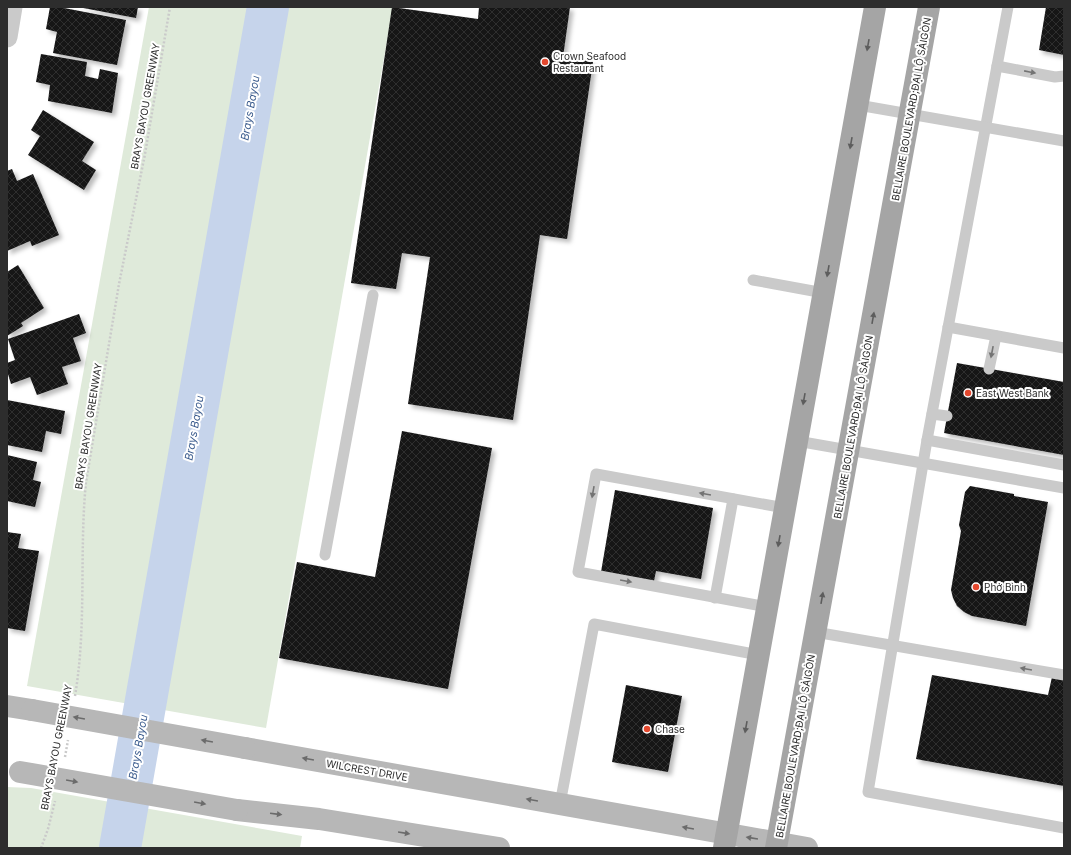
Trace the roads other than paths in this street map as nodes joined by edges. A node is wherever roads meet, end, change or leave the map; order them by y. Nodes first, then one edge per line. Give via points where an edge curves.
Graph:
1 (12, 7) edge
2 (875, 7) edge
3 (929, 7) edge
4 (1008, 7) edge
5 (7, 37) edge
6 (997, 66) junction
7 (1064, 76) edge
8 (858, 105) junction
9 (910, 114) junction
10 (986, 127) junction
11 (1064, 141) edge
12 (753, 280) dead end
13 (824, 293) junction
14 (373, 295) dead end
15 (948, 327) junction
16 (996, 336) junction
17 (1064, 348) edge
18 (989, 369) dead end
19 (932, 414) junction
20 (947, 416) dead end
21 (927, 440) junction
22 (797, 441) junction
23 (849, 449) junction
24 (923, 463) junction
25 (1064, 465) edge
26 (1064, 488) edge
27 (733, 499) junction
28 (785, 508) junction
29 (326, 555) dead end
30 (715, 598) junction
31 (767, 607) junction
32 (816, 632) junction
33 (892, 646) junction
34 (758, 655) junction
35 (1064, 675) edge
36 (7, 706) edge
37 (14, 770) edge
38 (560, 804) junction
39 (1064, 828) edge
40 (725, 841) edge
41 (777, 845) edge
42 (499, 848) edge
43 (807, 848) edge

1 - 5 street
2 -> 8 main road
3 - 9 main road, BELLAIRE BOULEVARD;ĐẠI LỘ SÀIGÒN
4 - 6 lane
6 -> 7 lane via 1055,77
6 - 10 lane
8 - 9 lane
8 -> 13 main road
9 - 10 lane
23 -> 9 main road, BELLAIRE BOULEVARD;ĐẠI LỘ SÀIGÒN
10 - 11 lane
10 - 15 lane
12 - 13 lane
13 -> 22 main road
14 - 29 lane
15 - 16 lane
15 - 19 lane
16 - 17 lane
16 -> 18 lane
19 - 20 lane
19 - 21 lane
21 - 24 lane
21 - 25 lane
22 - 23 lane
22 - 28 main road
23 - 24 lane
32 -> 23 main road, BELLAIRE BOULEVARD;ĐẠI LỘ SÀIGÒN
24 - 26 lane
24 - 33 lane
27 - 28 lane
27 - 30 lane
27 -> 30 lane via 596,474 579,565 578,572
28 -> 31 main road
30 - 31 lane
31 - 34 main road
32 - 33 lane
32 - 41 main road, BELLAIRE BOULEVARD;ĐẠI LỘ SÀIGÒN
35 -> 33 lane
33 - 39 lane via 868,792
34 - 38 lane via 594,624
34 -> 40 main road
38 -> 36 main road, WILCREST DRIVE, bridge
37 -> 42 main road, bridge via 237,810 319,819
40 -> 38 main road, WILCREST DRIVE
41 -> 40 main road, WILCREST DRIVE
41 - 43 main road, WILCREST DRIVE

